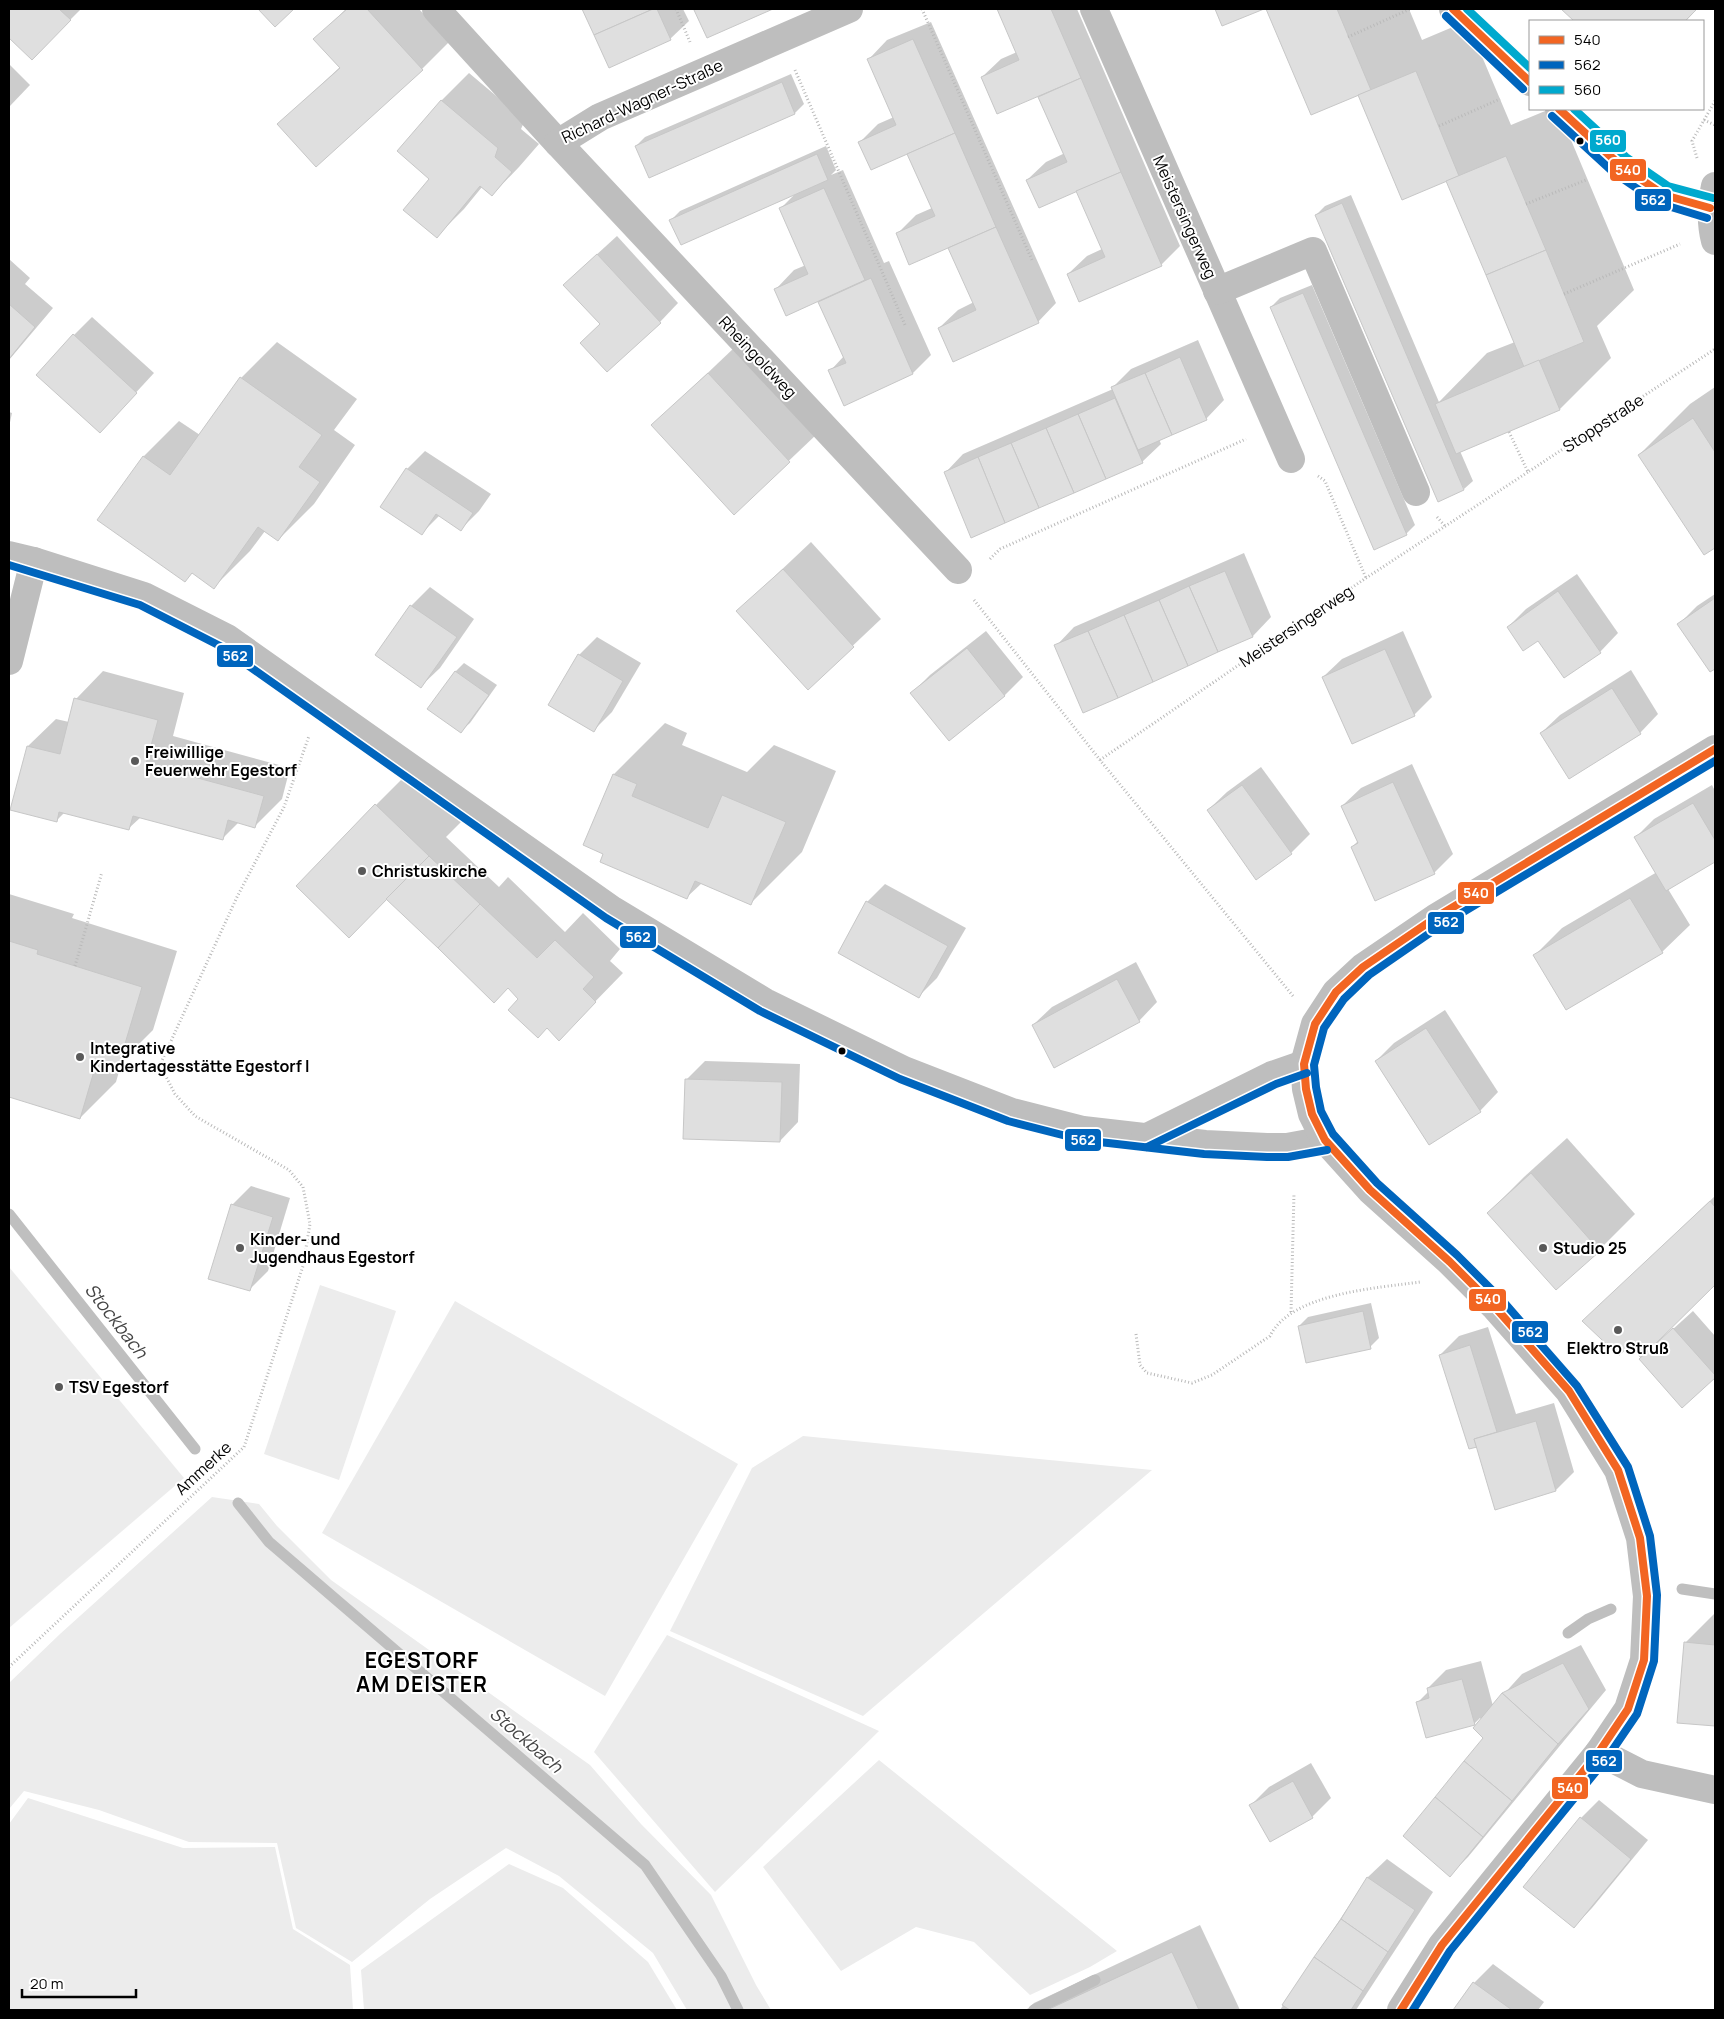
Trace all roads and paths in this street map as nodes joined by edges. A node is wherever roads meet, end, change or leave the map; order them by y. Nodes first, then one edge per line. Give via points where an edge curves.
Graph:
1 (436, 9) edge
2 (849, 9) edge
3 (922, 9) edge
4 (1094, 9) edge
5 (1410, 9) edge
6 (1453, 9) edge
7 (1348, 37) dead end
8 (782, 40) junction
9 (1529, 81) edge
10 (1503, 98) dead end
11 (1560, 110) edge
12 (1704, 120) dead end
13 (1715, 125) edge
14 (1439, 126) dead end
15 (558, 143) junction
16 (1620, 165) junction
17 (1526, 204) dead end
18 (1713, 216) edge
19 (1032, 260) dead end
20 (1217, 291) junction
21 (1564, 294) dead end
22 (905, 324) dead end
23 (1715, 349) edge
24 (1277, 425) junction
25 (1509, 432) dead end
26 (1291, 459) joint
27 (1528, 472) junction
28 (1416, 492) dead end
29 (21, 558) edge
30 (958, 570) junction
31 (1366, 578) junction
32 (9, 661) edge
33 (321, 704) junction
34 (1715, 750) edge
35 (1100, 760) junction
36 (102, 872) dead end
37 (75, 966) dead end
38 (1315, 1024) junction
39 (1304, 1064) junction
40 (1145, 1138) junction
41 (1325, 1140) junction
42 (1294, 1193) dead end
43 (1421, 1282) dead end
44 (1291, 1312) junction
45 (1136, 1334) dead end
46 (9, 1667) edge
47 (1599, 1752) junction
48 (1715, 1790) edge
49 (1401, 2010) edge

1 - 15 main road, Richard-Wagner-Straße
2 - 8 main road, Richard-Wagner-Straße
3 - 19 path
4 - 20 main road, Meistersingerweg
5 - 7 path
6 - 9 main road
8 - 15 main road, Richard-Wagner-Straße via 600,117
8 - 22 path
10 - 14 path
11 - 16 main road
12 - 13 path
15 - 30 main road, Rheingoldweg
16 - 17 path
16 - 18 main road via 1664,195
18 - 21 path
20 - 24 main road, Meistersingerweg
20 - 28 main road via 1313,251
23 - 27 path, Stoppstraße
24 - 26 main road, Meistersingerweg
24 - 30 path via 1000,549 978,570
25 - 27 path
26 - 31 path, Meistersingerweg via 1325,480
27 - 31 path, Stoppstraße
29 - 32 main road
29 - 33 main road via 144,596 227,638
30 - 35 path via 962,584
31 - 35 path, Meistersingerweg
33 - 40 main road via 611,909 764,1002 904,1070 1012,1112 1083,1130
33 - 46 path, Ammerke via 284,807 237,897 160,1065 175,1094 195,1116 289,1170 303,1186 310,1224 303,1266 244,1447
34 - 38 main road via 1435,918 1363,967 1336,992
35 - 38 path
36 - 37 path
38 - 39 main road
39 - 40 main road via 1272,1075
39 - 41 main road via 1312,1114
40 - 41 main road via 1287,1147
41 - 47 main road via 1370,1190 1450,1262 1500,1313 1569,1391 1618,1470 1640,1538 1646,1596 1644,1660 1628,1709
42 - 44 path
43 - 44 path via 1349,1291
44 - 45 path via 1275,1326 1270,1336 1212,1375 1192,1383 1147,1373 1140,1365
47 - 48 main road via 1642,1774
47 - 49 main road via 1442,1945

